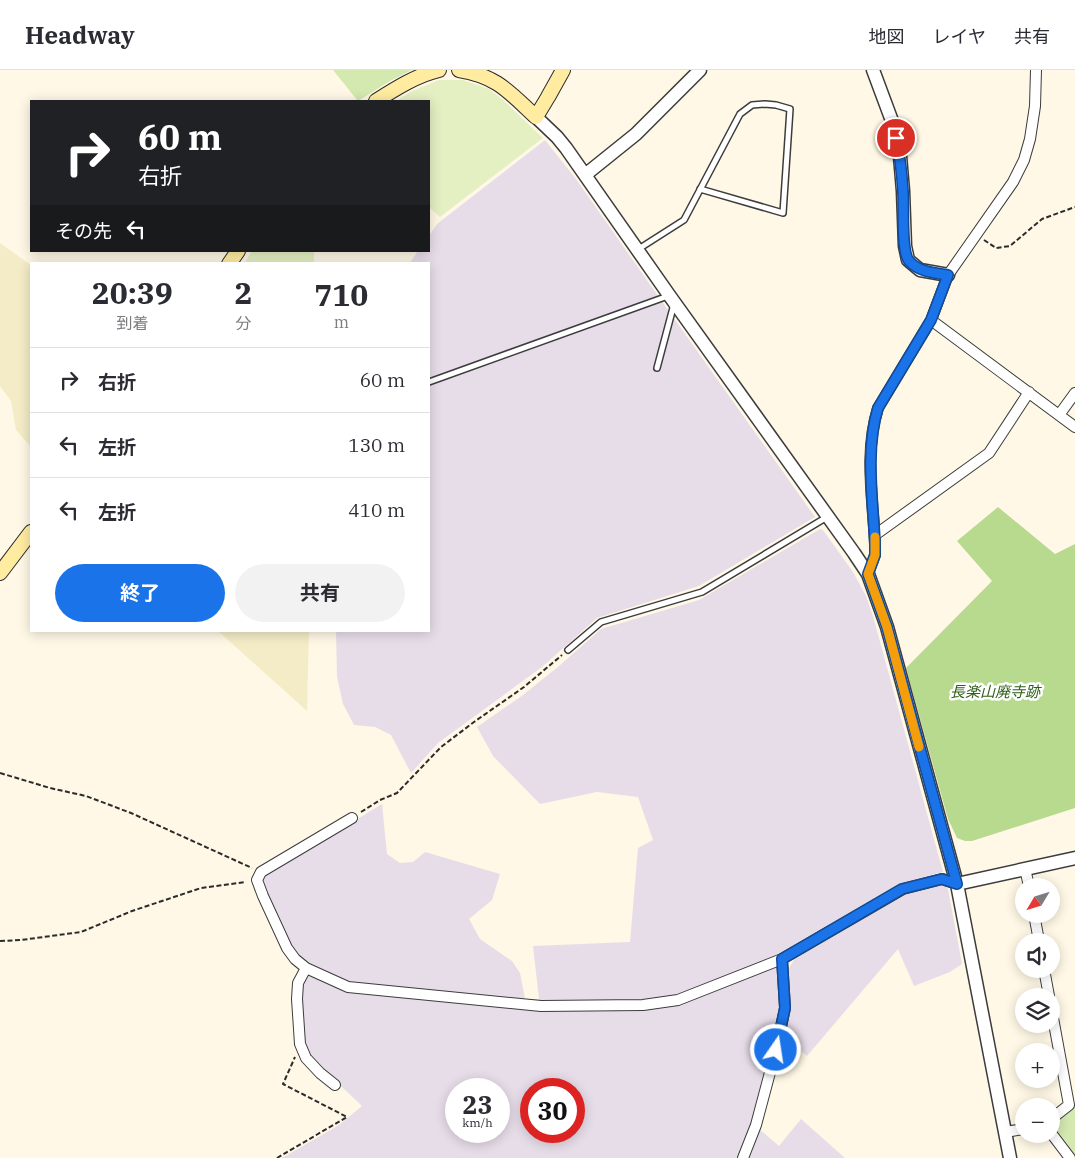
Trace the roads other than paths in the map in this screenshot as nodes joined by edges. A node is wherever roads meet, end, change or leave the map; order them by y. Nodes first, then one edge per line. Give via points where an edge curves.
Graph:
1 (439, 70) edge
2 (459, 70) edge
3 (563, 70) edge
4 (700, 70) edge
5 (873, 70) edge
6 (1036, 70) edge
7 (378, 100) edge
8 (536, 117) junction
9 (585, 175) junction
10 (700, 189) junction
11 (637, 250) junction
12 (948, 275) junction
13 (671, 299) junction
14 (931, 320) junction
15 (657, 368) dead end
16 (430, 382) edge
17 (1029, 392) junction
18 (1075, 393) edge
19 (1059, 415) junction
20 (1075, 427) edge
21 (827, 516) junction
22 (30, 533) edge
23 (875, 535) junction
24 (0, 574) edge
25 (868, 574) junction
26 (568, 650) road end
27 (352, 818) road end
28 (1075, 858) edge
29 (1025, 869) junction
30 (1027, 878) edge
31 (957, 884) junction
32 (782, 959) junction
33 (306, 968) junction
34 (1056, 1033) edge
35 (335, 1085) dead end
36 (1060, 1112) edge
37 (1015, 1130) edge
38 (1005, 1132) junction
39 (1059, 1143) edge
40 (743, 1158) edge
41 (1010, 1158) edge
42 (1070, 1158) edge

1 - 7 main road via 429,72
2 - 8 main road via 481,75 504,87
3 - 8 main road
4 - 9 street via 636,134
5 - 12 street via 892,121 900,156 908,260 920,270
6 - 12 street via 1035,106 1024,160 1013,182
8 - 9 street
9 - 11 street
10 - 10 lane via 740,114 752,105 776,105 790,109 782,213
10 - 11 lane via 684,220
11 - 13 street
12 - 14 street
13 - 15 lane
13 - 16 lane
13 - 21 street
14 - 17 street
14 - 23 street via 878,408 870,453
17 - 19 street
17 - 23 street via 989,453
18 - 19 street
19 - 20 street
21 - 25 street
21 - 26 lane via 702,592 601,622
22 - 24 main road
23 - 25 street via 875,555
25 - 31 street via 887,627
27 - 33 street via 259,876 263,896 287,948
28 - 29 street
29 - 30 street
29 - 31 street
31 - 32 street via 942,879 902,889
31 - 38 street
32 - 33 street via 678,1000 643,1005 541,1006 348,987
32 - 40 street via 785,1008 756,1125
33 - 35 street via 298,983 300,1044 306,1058
34 - 36 street via 1070,1105
37 - 38 street
38 - 41 street
39 - 42 street

